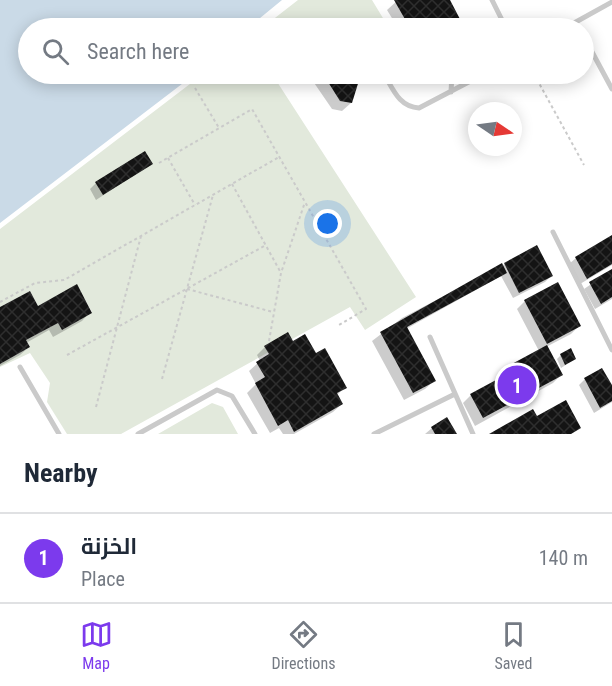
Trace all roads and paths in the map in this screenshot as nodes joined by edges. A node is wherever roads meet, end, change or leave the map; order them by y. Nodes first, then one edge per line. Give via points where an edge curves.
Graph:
1 (492, 0) edge
2 (611, 2) edge
3 (501, 18) edge
4 (583, 18) edge
5 (594, 55) edge
6 (390, 84) edge
7 (451, 84) edge
8 (466, 84) edge
9 (539, 84) edge
10 (195, 88) dead end
11 (612, 89) edge
12 (451, 92) junction
13 (219, 128) junction
14 (279, 157) junction
15 (168, 158) junction
16 (159, 163) dead end
17 (584, 165) dead end
18 (232, 184) junction
19 (213, 195) junction
20 (305, 202) junction
21 (195, 205) junction
22 (553, 232) dead end
23 (141, 236) junction
24 (266, 245) junction
25 (281, 273) junction
26 (187, 289) junction
27 (0, 302) edge
28 (273, 312) junction
29 (339, 325) dead end
30 (117, 327) junction
31 (430, 337) dead end
32 (269, 341) dead end
33 (612, 350) edge
34 (67, 355) dead end
35 (20, 367) dead end
36 (162, 379) dead end
37 (455, 394) junction
38 (96, 406) dead end
39 (59, 434) edge
40 (138, 434) edge
41 (255, 434) edge
42 (374, 434) edge
43 (473, 434) edge

1 - 3 lane
2 - 4 lane
5 - 11 lane
6 - 12 lane via 399,99 414,107 425,106
7 - 12 lane
8 - 12 lane
9 - 17 path
10 - 13 path
13 - 14 path via 252,109
13 - 15 path
14 - 18 path
14 - 20 path
15 - 16 path
15 - 21 path
18 - 19 path
18 - 24 path
19 - 21 path
19 - 26 path
20 - 25 path
20 - 29 path via 366,309
21 - 23 path
22 - 33 lane
23 - 27 path via 64,280 35,283
23 - 30 path
24 - 25 path
24 - 26 path
25 - 28 path
26 - 28 path
26 - 30 path
26 - 36 path
28 - 32 path
30 - 34 path
30 - 38 path
31 - 37 lane
35 - 39 lane
37 - 42 lane
37 - 43 lane
40 - 41 lane via 217,390 232,396

